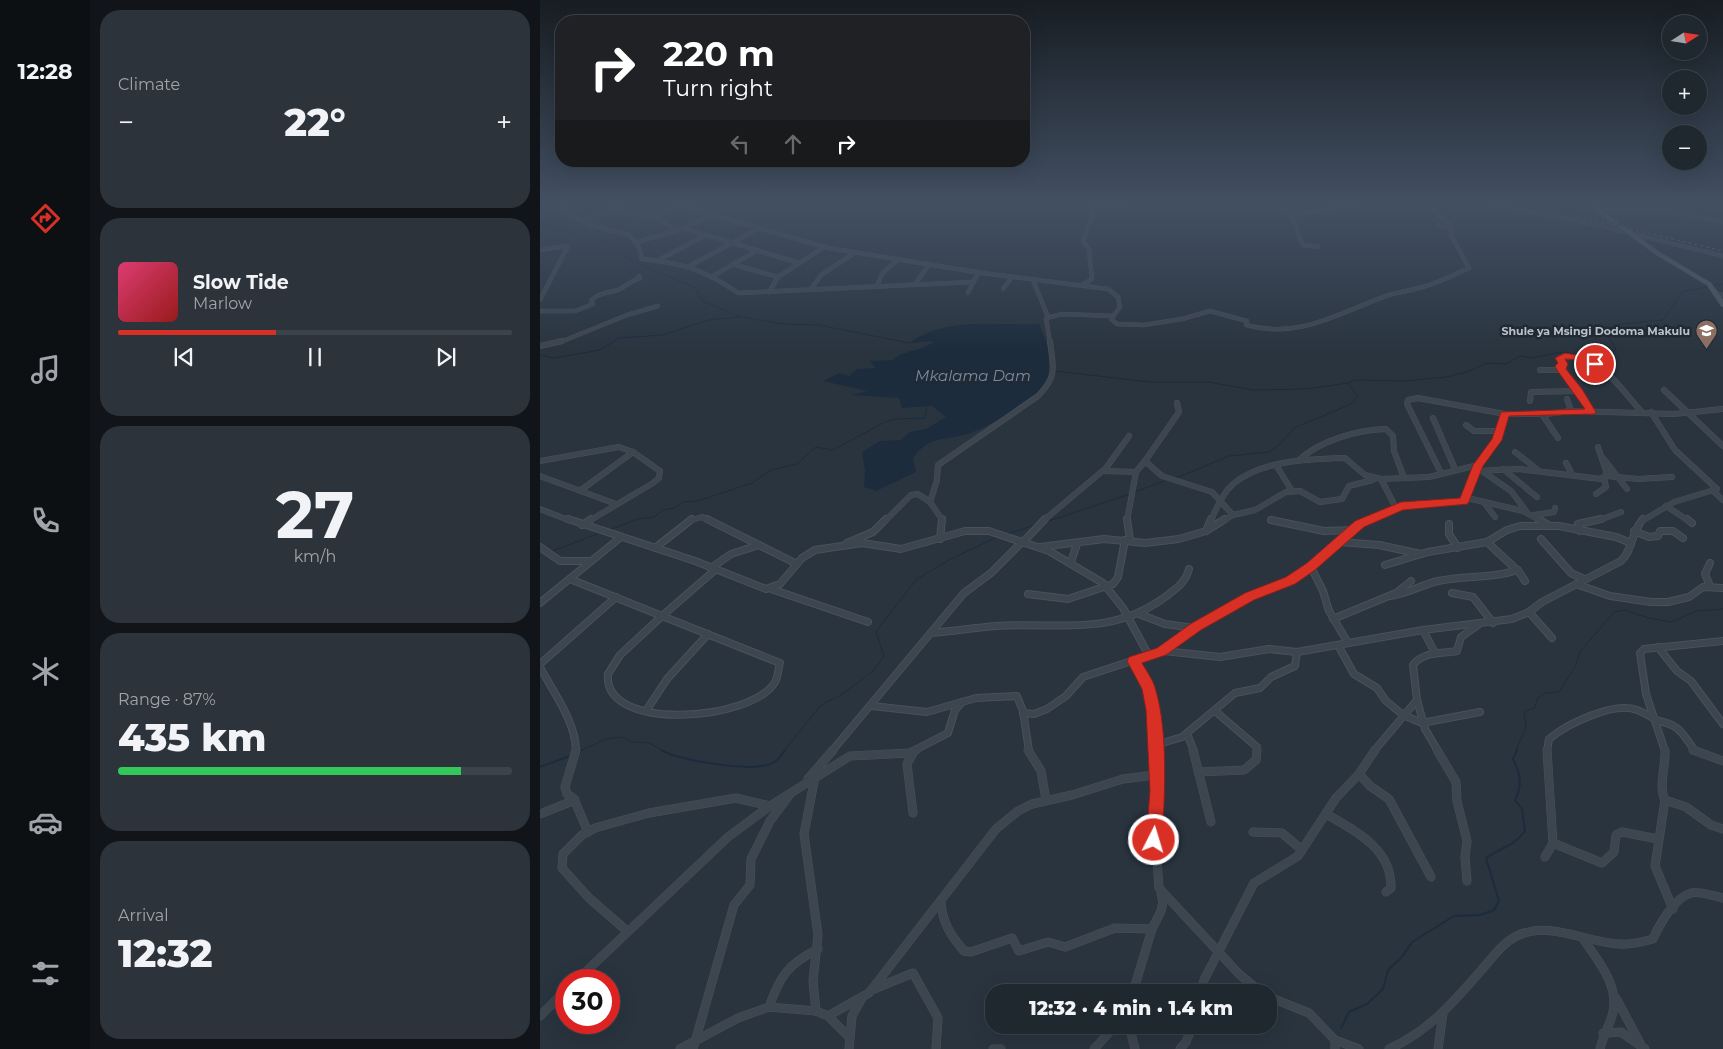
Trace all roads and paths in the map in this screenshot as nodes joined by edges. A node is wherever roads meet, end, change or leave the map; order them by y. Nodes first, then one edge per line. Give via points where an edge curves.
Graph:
1 (564, 254) edge
2 (640, 254) edge
3 (670, 254) edge
4 (711, 254) edge
5 (751, 254) edge
6 (770, 254) edge
7 (813, 254) edge
8 (853, 254) edge
9 (868, 254) edge
10 (1089, 254) edge
11 (1461, 254) edge
12 (1658, 254) edge
13 (898, 259) junction
14 (657, 261) junction
15 (799, 263) junction
16 (732, 264) junction
17 (929, 265) junction
18 (688, 267) junction
19 (978, 273) junction
20 (639, 276) dead end
21 (712, 276) junction
22 (778, 277) junction
23 (1012, 277) junction
24 (1033, 280) junction
25 (973, 282) junction
26 (915, 284) junction
27 (877, 286) junction
28 (1080, 286) junction
29 (1712, 288) junction
30 (811, 289) junction
31 (1003, 289) dead end
32 (769, 292) junction
33 (968, 293) dead end
34 (1723, 295) edge
35 (540, 300) edge
36 (1723, 305) edge
37 (658, 306) dead end
38 (540, 310) edge
39 (1113, 316) junction
40 (1048, 317) junction
41 (540, 346) edge
42 (1540, 370) dead end
43 (1561, 370) junction
44 (1664, 390) dead end
45 (1579, 391) junction
46 (1566, 399) dead end
47 (1530, 401) dead end
48 (1178, 402) dead end
49 (1723, 409) edge
50 (1572, 411) junction
51 (1592, 412) junction
52 (1642, 412) junction
53 (1651, 412) junction
54 (1688, 412) junction
55 (1505, 414) junction
56 (1542, 414) junction
57 (1434, 418) dead end
58 (1466, 424) dead end
59 (1500, 431) junction
60 (1129, 436) dead end
61 (1558, 438) dead end
62 (1723, 446) edge
63 (1598, 447) dead end
64 (633, 452) junction
65 (1515, 452) dead end
66 (1601, 456) junction
67 (1299, 460) junction
68 (540, 461) edge
69 (1145, 461) junction
70 (1566, 463) dead end
71 (1276, 465) junction
72 (1455, 469) junction
73 (1479, 469) junction
74 (1503, 469) junction
75 (1103, 471) junction
76 (1136, 472) junction
77 (1539, 472) junction
78 (1441, 473) junction
79 (1572, 474) junction
80 (540, 476) edge
81 (1618, 476) junction
82 (1606, 477) junction
83 (1672, 477) dead end
84 (1404, 478) junction
85 (1374, 480) junction
86 (1381, 480) junction
87 (581, 490) junction
88 (1627, 490) dead end
89 (1712, 490) junction
90 (1292, 491) junction
91 (1596, 494) dead end
92 (1537, 497) dead end
93 (1467, 498) junction
94 (1723, 500) edge
95 (1220, 501) junction
96 (930, 502) junction
97 (1484, 502) junction
98 (616, 504) junction
99 (1666, 506) junction
100 (1396, 508) junction
101 (1555, 508) dead end
102 (540, 509) edge
103 (1526, 512) junction
104 (1620, 512) dead end
105 (1233, 515) junction
106 (1534, 515) junction
107 (1495, 517) dead end
108 (1271, 520) dead end
109 (1692, 523) dead end
110 (1449, 524) dead end
111 (582, 525) junction
112 (1550, 526) junction
113 (1353, 530) junction
114 (1206, 531) junction
115 (1580, 531) junction
116 (1634, 531) junction
117 (622, 537) junction
118 (1683, 538) dead end
119 (940, 539) junction
120 (1541, 539) dead end
121 (1128, 540) junction
122 (1024, 541) junction
123 (1340, 542) junction
124 (1487, 542) junction
125 (1631, 543) junction
126 (1077, 544) junction
127 (759, 545) junction
128 (540, 547) edge
129 (837, 547) junction
130 (1037, 547) junction
131 (655, 548) junction
132 (1458, 548) junction
133 (1421, 554) junction
134 (590, 561) junction
135 (1071, 562) junction
136 (1710, 563) dead end
137 (797, 564) junction
138 (1385, 565) dead end
139 (1311, 566) junction
140 (713, 569) junction
141 (1189, 569) dead end
142 (1518, 570) junction
143 (570, 579) junction
144 (1584, 579) junction
145 (1411, 581) dead end
146 (1525, 581) dead end
147 (1576, 584) junction
148 (1107, 586) junction
149 (1710, 586) junction
150 (1723, 588) edge
151 (771, 589) junction
152 (1452, 593) dead end
153 (1028, 594) dead end
154 (1390, 596) junction
155 (616, 597) junction
156 (540, 603) edge
157 (1529, 612) junction
158 (1138, 614) junction
159 (660, 616) junction
160 (1128, 618) junction
161 (1333, 619) junction
162 (868, 622) dead end
163 (1492, 623) junction
164 (1478, 624) junction
165 (1194, 628) junction
166 (1423, 630) junction
167 (931, 633) junction
168 (708, 634) junction
169 (1552, 638) dead end
170 (1723, 641) edge
171 (1348, 643) junction
172 (1338, 645) junction
173 (1658, 647) junction
174 (1162, 652) junction
175 (1297, 652) junction
176 (1435, 653) junction
177 (1149, 656) junction
178 (1134, 661) junction
179 (540, 666) edge
180 (1418, 700) junction
181 (962, 702) junction
182 (872, 706) junction
183 (646, 711) junction
184 (1215, 711) junction
185 (1480, 712) dead end
186 (1023, 714) junction
187 (1404, 715) junction
188 (1655, 719) junction
189 (1422, 723) junction
190 (1723, 724) edge
191 (1187, 734) junction
192 (1156, 745) junction
193 (914, 751) junction
194 (1723, 762) edge
195 (1198, 772) junction
196 (1359, 774) junction
197 (1155, 775) junction
198 (815, 777) junction
199 (803, 784) junction
200 (792, 791) junction
201 (575, 800) junction
202 (1046, 800) junction
203 (1665, 800) junction
204 (770, 806) junction
205 (913, 813) dead end
206 (540, 814) edge
207 (1326, 814) junction
208 (1211, 822) dead end
209 (1723, 829) edge
210 (588, 832) junction
211 (1253, 832) dead end
212 (1658, 839) junction
213 (1553, 843) junction
214 (1302, 850) junction
215 (1545, 857) dead end
216 (1431, 877) dead end
217 (1467, 881) dead end
218 (1386, 892) dead end
219 (1161, 894) junction
220 (1723, 898) edge
221 (941, 902) junction
222 (1673, 910) junction
223 (1152, 929) junction
224 (627, 931) junction
225 (1584, 940) junction
226 (818, 950) junction
227 (1220, 951) junction
228 (587, 969) edge
229 (1135, 984) edge
230 (1203, 984) edge
231 (1250, 984) edge
232 (869, 992) junction
233 (1615, 997) junction
234 (1277, 1000) edge
235 (555, 1001) edge
236 (769, 1008) junction
237 (816, 1012) junction
238 (1443, 1013) junction
239 (540, 1016) edge
240 (828, 1016) junction
241 (1603, 1033) junction
242 (1108, 1034) edge
243 (1132, 1034) edge
244 (1189, 1034) edge
245 (850, 1038) junction
246 (1335, 1045) edge
247 (693, 1046) edge
248 (1643, 1047) edge
249 (680, 1049) edge
250 (849, 1049) edge
251 (936, 1049) edge
252 (993, 1049) edge
253 (1001, 1049) edge
254 (1094, 1049) edge
255 (1134, 1049) edge
256 (1180, 1049) edge
257 (1359, 1049) edge
258 (1390, 1049) edge
259 (1438, 1049) edge
260 (1600, 1049) edge

1 - 35 street
2 - 14 street via 642,260
3 - 14 street
4 - 18 street
5 - 16 street
6 - 15 street
7 - 15 street
8 - 30 street via 822,275
9 - 13 street
10 - 28 street via 1092,279
11 - 39 street via 1469,268 1421,287 1405,288 1308,326 1261,331 1246,325 1247,321 1210,310 1144,325 1117,324 1111,319
12 - 29 main road
13 - 17 street
13 - 27 street via 882,274
14 - 18 street
15 - 22 street
16 - 21 street
16 - 22 street
17 - 19 street
17 - 26 street
18 - 21 street
19 - 23 street
19 - 25 street
20 - 38 street via 620,289 594,297 593,304 584,309
21 - 32 street via 738,293
22 - 32 street
23 - 24 street
23 - 31 street
24 - 28 street
24 - 40 street
25 - 26 street
25 - 33 street
26 - 27 street
27 - 30 street
28 - 39 street via 1108,289 1117,295 1120,307
29 - 34 street
29 - 36 main road
30 - 32 street
37 - 41 street via 619,316 565,342
39 - 40 street
40 - 96 street via 1046,322 1054,371 1049,385 1038,396 940,462
42 - 43 street
43 - 45 street
43 - 52 street via 1560,358 1565,356 1591,360
44 - 54 street
45 - 47 street via 1531,392
45 - 51 street
46 - 50 street
48 - 69 street via 1179,412
49 - 54 street
50 - 51 street
50 - 56 street
51 - 52 street
52 - 53 street
53 - 54 street
53 - 89 street via 1675,450 1717,489
54 - 62 street
55 - 56 street
55 - 59 street
55 - 78 street via 1418,398 1408,400
56 - 61 street
57 - 72 street
58 - 59 street via 1474,432
59 - 73 street
60 - 75 street via 1120,453
63 - 66 street
64 - 68 street via 619,447
64 - 87 street
64 - 98 street via 655,466 661,474 653,483
65 - 77 street
66 - 81 street
66 - 82 street
67 - 71 street
67 - 84 street via 1308,451 1355,434 1386,429 1393,436 1394,451
67 - 85 street via 1347,458 1362,474
69 - 76 street
69 - 95 street via 1162,476 1207,490
70 - 79 street
71 - 90 street
71 - 95 street via 1238,482
72 - 73 street
72 - 78 street
73 - 74 street
73 - 93 street
73 - 103 street via 1511,491
74 - 77 street
74 - 92 street
75 - 76 street
75 - 122 street via 1054,511
76 - 121 street via 1127,520
77 - 79 street
78 - 84 street
79 - 82 street
80 - 87 street
81 - 82 street
81 - 83 street
81 - 88 street
82 - 91 street via 1606,488
84 - 86 street
85 - 86 street
85 - 90 street via 1349,486 1342,499 1327,503 1315,501 1300,491
86 - 100 street
87 - 98 street
89 - 94 street
89 - 99 street
90 - 105 street via 1253,511
93 - 97 street
93 - 100 street via 1461,503 1418,503
95 - 105 street
95 - 114 street
96 - 119 street via 943,521
96 - 129 street via 918,494 911,495 870,534
97 - 103 street
97 - 107 street
98 - 111 street
99 - 109 street
99 - 116 street via 1643,519
100 - 113 street
101 - 106 street via 1554,512
102 - 111 street
103 - 106 street
104 - 115 street via 1578,524
105 - 114 street
106 - 112 street
108 - 113 street via 1324,531
110 - 132 street via 1449,534
111 - 117 street
112 - 115 street
112 - 124 street via 1517,527
113 - 123 street
114 - 121 street via 1145,543
115 - 125 street
116 - 118 street via 1649,537 1670,530
116 - 125 street
117 - 131 street
117 - 134 street
119 - 122 street via 983,530
119 - 129 street via 901,549 884,549 868,543
120 - 144 street via 1571,573
121 - 126 street via 1101,539
121 - 148 street via 1117,580
122 - 130 street
122 - 167 street via 991,573 964,593
123 - 133 street via 1378,545
123 - 139 street
124 - 132 street
124 - 142 street
125 - 144 street via 1621,561
126 - 130 street
126 - 135 street
127 - 131 street via 698,517
127 - 137 street
127 - 140 street via 731,554
128 - 134 street via 560,561
129 - 137 street via 811,552
130 - 135 street
131 - 140 street
132 - 133 street
133 - 138 street
134 - 143 street
135 - 148 street
136 - 149 street via 1705,574
137 - 151 street
139 - 161 street
139 - 165 street via 1290,580 1249,597
140 - 151 street
140 - 159 street
141 - 158 street via 1185,582
142 - 146 street
142 - 154 street via 1492,577 1440,580 1426,583 1416,591
143 - 155 street
143 - 156 street
144 - 147 street
145 - 154 street
147 - 149 street via 1610,596 1651,602 1689,597 1698,589
147 - 157 street
148 - 153 street via 1068,599
148 - 160 street
149 - 150 street
151 - 162 street
152 - 163 street via 1473,597
154 - 161 street
155 - 159 street
155 - 179 street
157 - 163 street
157 - 169 street
158 - 160 street
158 - 165 street via 1165,624
159 - 168 street
159 - 183 street via 620,655 609,670 607,682 615,698 625,705
160 - 167 street via 1062,626 997,626
160 - 177 street
161 - 171 street
163 - 164 street
164 - 166 street
164 - 176 street via 1461,637 1457,651
165 - 174 street
166 - 171 street
166 - 176 street
167 - 182 street
168 - 183 street via 667,680
168 - 183 street via 780,663 780,673 749,704 733,710
170 - 173 street
171 - 172 street
172 - 175 street
172 - 187 street via 1354,674 1377,688 1386,701
173 - 188 street via 1644,649 1640,653 1646,694
173 - 190 street via 1677,671 1690,681
174 - 175 street via 1220,656 1269,649
174 - 177 street
175 - 184 street via 1295,666 1271,677 1260,688 1235,693
176 - 180 street via 1420,656 1413,665
177 - 178 street
178 - 186 street via 1083,677 1066,696 1048,709
178 - 192 street via 1149,689
179 - 201 street via 576,743 576,754 565,787 567,794
180 - 187 street
180 - 189 street
181 - 182 street via 927,712
181 - 186 street via 1018,696
181 - 193 street via 955,710 948,733
182 - 199 street
184 - 191 street
184 - 195 street via 1257,747 1256,760 1244,770
185 - 189 street
186 - 202 street via 1027,748 1041,771
187 - 189 street
187 - 196 street
188 - 194 street via 1676,724 1684,731 1694,751
188 - 203 street via 1665,751 1661,792
188 - 213 street via 1636,709 1609,709 1558,731 1550,739
189 - 217 street via 1456,782 1467,841
191 - 192 street
191 - 195 street
192 - 197 street
193 - 198 street via 898,755 850,756
193 - 205 street via 907,764
195 - 208 street
196 - 207 street
196 - 216 street via 1388,799
197 - 202 street via 1138,775
197 - 219 street via 1154,840 1157,884
198 - 199 street
198 - 226 street via 812,802 805,820 804,852 812,884
199 - 200 street
200 - 204 street
200 - 247 street via 770,821 751,859 750,885 734,905
201 - 206 street
201 - 210 street
202 - 221 street via 1020,810 996,829
203 - 209 street via 1686,807
203 - 212 street
204 - 210 street via 736,798 718,800 649,813
204 - 224 street via 728,837
207 - 214 street
207 - 218 street via 1376,847 1391,869 1391,888
210 - 224 street via 563,854 562,868 589,898
211 - 214 street via 1282,833
212 - 213 street via 1622,832 1616,835 1614,852 1602,863
212 - 222 street via 1655,866
213 - 215 street
214 - 227 street via 1291,862 1254,883
219 - 223 street via 1163,902
219 - 227 street
220 - 222 street via 1692,893 1680,899
221 - 223 street via 946,930 964,951 971,952 1012,938 1018,952 1048,942 1065,947 1115,928
221 - 232 street
222 - 225 street via 1662,920 1656,935 1647,942
223 - 229 street
224 - 228 street
225 - 233 street
225 - 238 street via 1541,930 1519,935 1502,947
226 - 236 street via 805,955 780,975
226 - 237 street via 814,981
227 - 230 street
227 - 231 street
232 - 240 street
232 - 245 street via 854,1007
232 - 251 street via 913,973 938,1018
233 - 241 street via 1613,1013
233 - 248 street
234 - 246 street via 1309,1013
235 - 239 street
236 - 237 street
236 - 247 street via 738,1018
237 - 240 street
238 - 258 street via 1417,1037
238 - 259 street
240 - 245 street
241 - 248 street via 1623,1032
241 - 260 street
242 - 254 street
243 - 255 street
244 - 256 street
245 - 250 street
246 - 257 street
247 - 249 street
252 - 253 street

